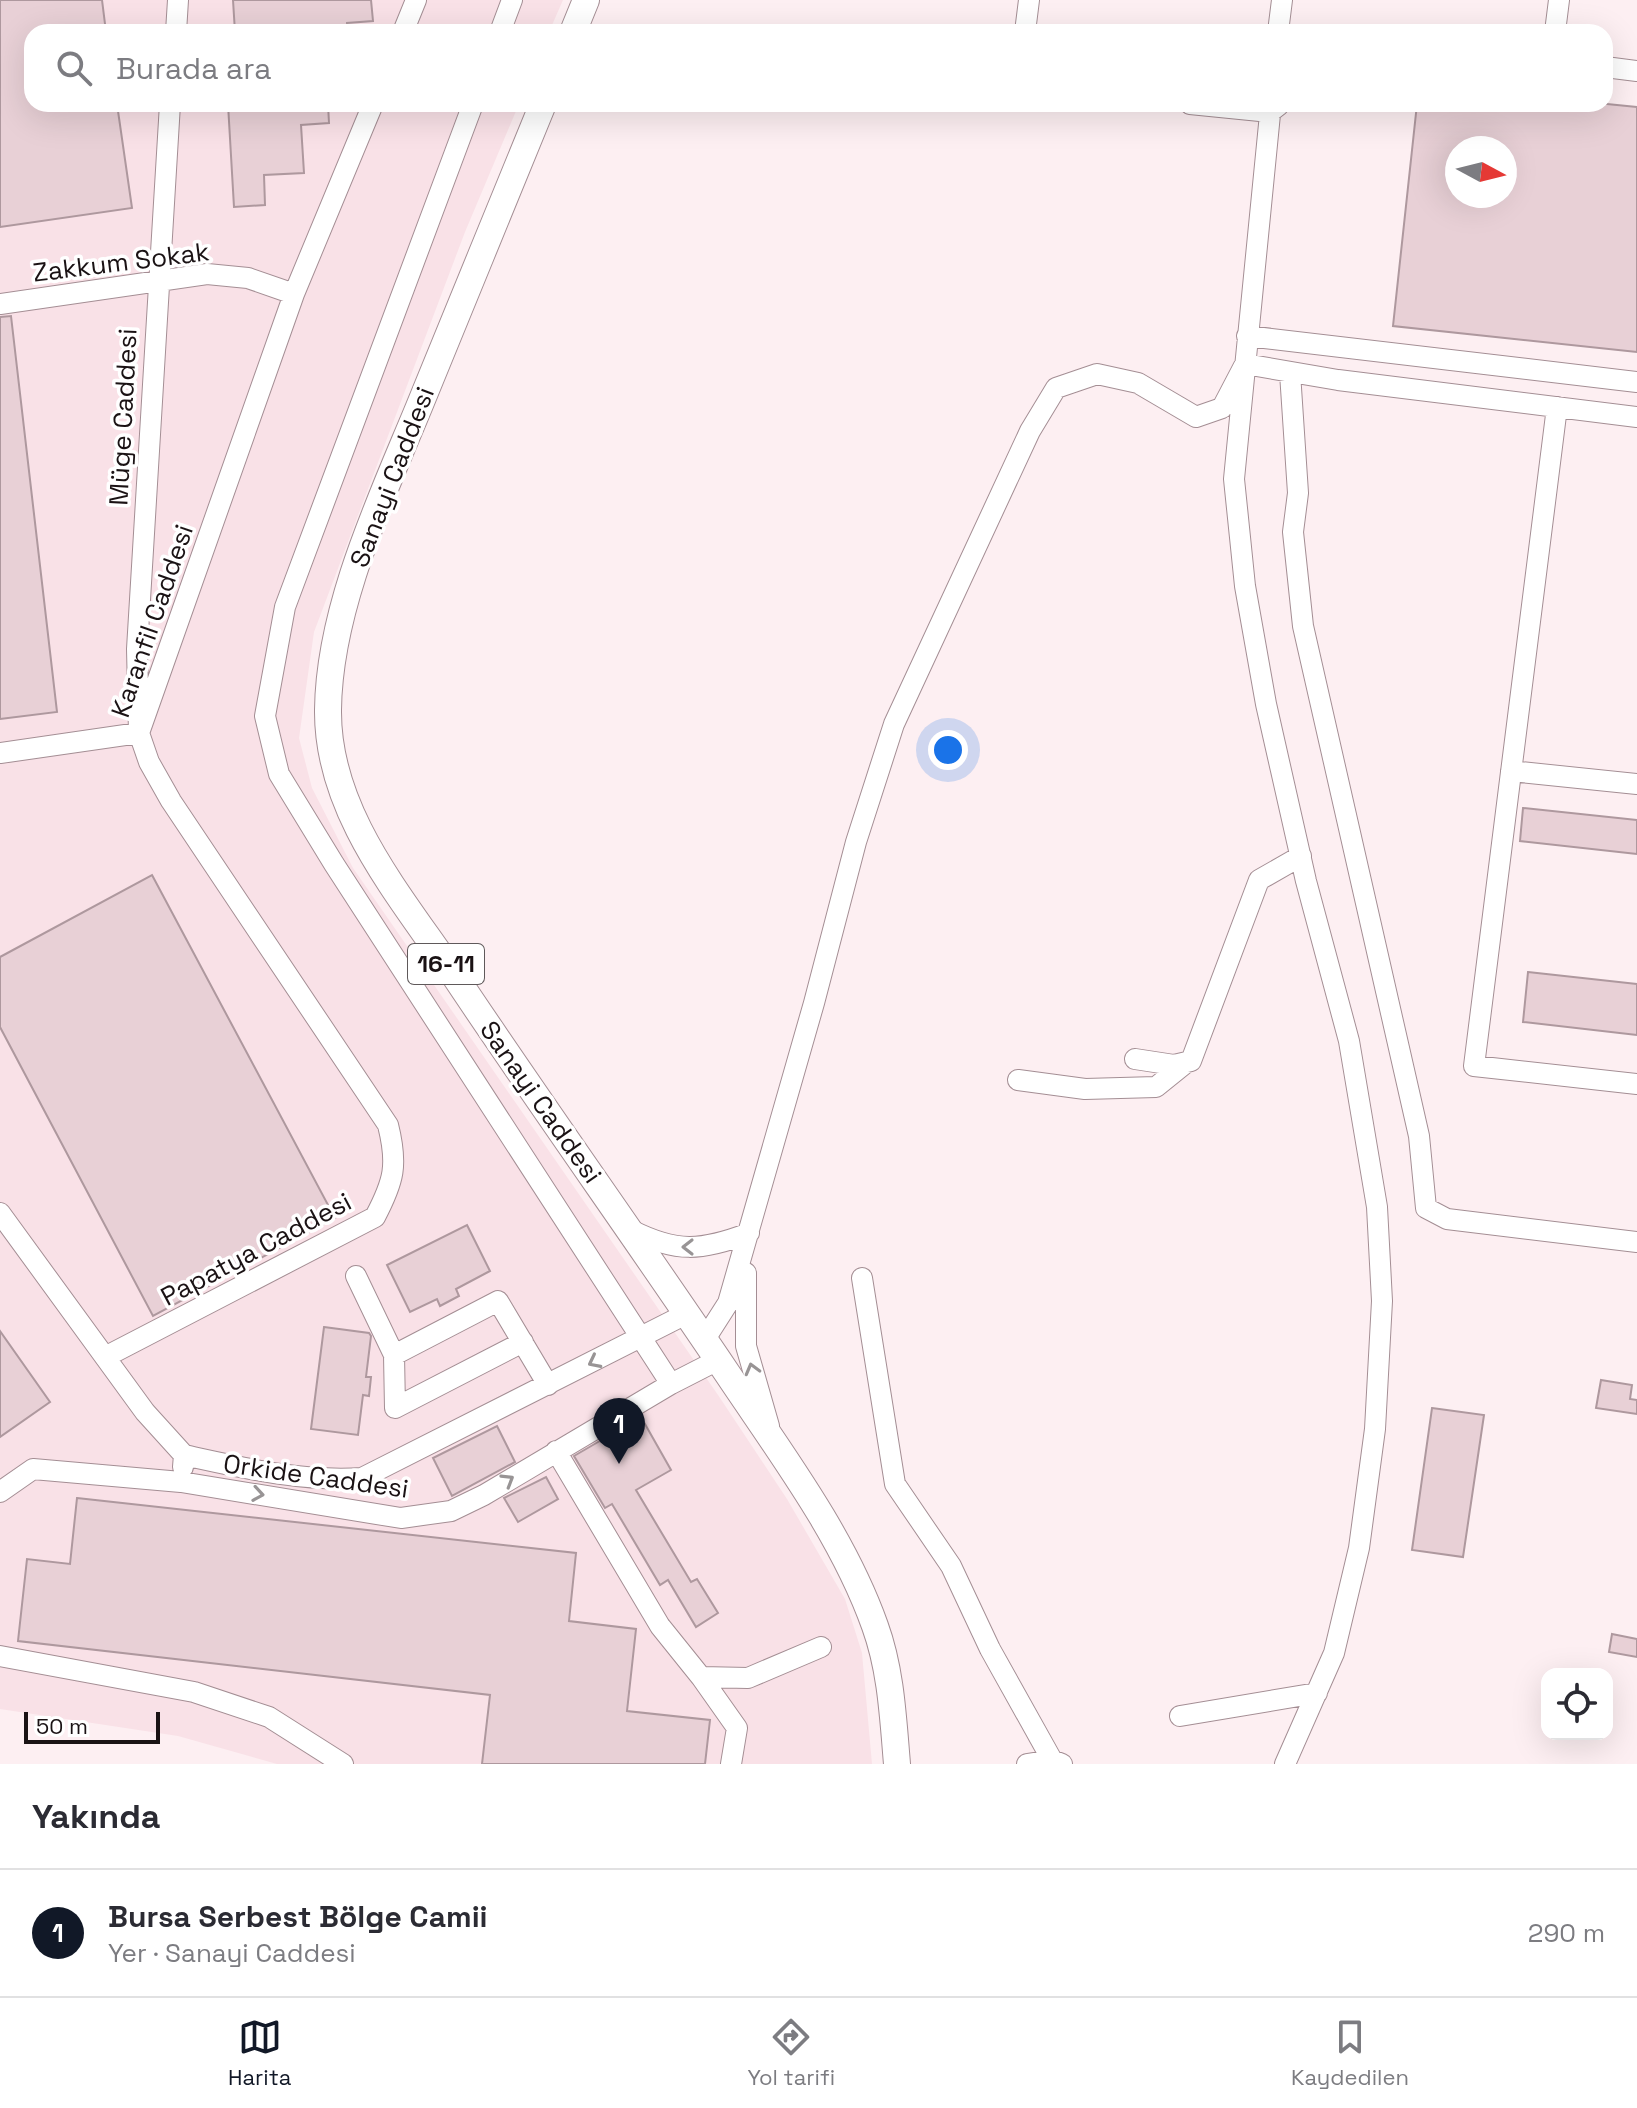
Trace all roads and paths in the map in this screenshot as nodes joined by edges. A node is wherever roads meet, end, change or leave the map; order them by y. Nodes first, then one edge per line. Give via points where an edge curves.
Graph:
1 (178, 0) edge
2 (416, 0) edge
3 (512, 0) edge
4 (586, 0) edge
5 (1029, 0) edge
6 (1282, 0) edge
7 (1559, 0) edge
8 (176, 24) edge
9 (406, 24) edge
10 (503, 24) edge
11 (576, 24) edge
12 (1026, 24) edge
13 (1279, 24) edge
14 (1556, 24) edge
15 (1613, 68) edge
16 (1637, 71) edge
17 (169, 112) edge
18 (370, 112) edge
19 (470, 112) edge
20 (540, 112) edge
21 (1273, 112) edge
22 (157, 281) junction
23 (294, 294) junction
24 (0, 304) edge
25 (1247, 336) junction
26 (1245, 364) junction
27 (1290, 373) junction
28 (1637, 382) edge
29 (1557, 407) junction
30 (1637, 417) edge
31 (139, 733) junction
32 (0, 753) edge
33 (1511, 771) junction
34 (1637, 784) edge
35 (1301, 856) junction
36 (1135, 1059) dead end
37 (1187, 1062) junction
38 (1018, 1080) dead end
39 (1637, 1084) edge
40 (396, 1157) joint
41 (0, 1213) edge
42 (628, 1229) junction
43 (749, 1233) junction
44 (1637, 1242) edge
45 (356, 1276) dead end
46 (862, 1278) dead end
47 (688, 1313) junction
48 (642, 1337) junction
49 (523, 1342) junction
50 (712, 1350) junction
51 (394, 1355) junction
52 (105, 1357) junction
53 (671, 1384) junction
54 (548, 1385) junction
55 (775, 1444) junction
56 (556, 1451) junction
57 (184, 1455) junction
58 (181, 1482) junction
59 (0, 1492) edge
60 (821, 1647) dead end
61 (0, 1656) edge
62 (701, 1677) junction
63 (1317, 1693) junction
64 (1180, 1716) dead end
65 (1057, 1762) edge
66 (343, 1764) edge
67 (731, 1764) edge
68 (897, 1764) edge
69 (1027, 1764) edge
70 (1285, 1764) edge

1 - 8 lane
2 - 9 lane
3 - 10 lane
4 - 11 main road
5 - 12 lane
6 - 13 lane
7 - 14 lane
15 - 16 lane
17 - 22 lane, Müge Caddesi
18 - 23 lane, Karanfil Caddesi
19 - 48 lane via 285,607 265,716 279,774 310,826
20 - 42 main road, Sanayi Caddesi / 16-11 via 357,565 332,668 330,747 344,798 369,848
21 - 25 lane
22 - 23 lane, Zakkum Sokak via 207,274 248,278
22 - 24 lane, Zakkum Sokak
22 - 31 lane, Müge Caddesi via 137,649
23 - 31 lane, Karanfil Caddesi
25 - 26 lane
25 - 28 lane
26 - 27 lane
26 - 35 lane via 1234,479 1245,586
26 - 43 lane via 1222,408 1196,417 1138,383 1097,374 1056,388 1030,431 894,724 856,842
27 - 29 lane
27 - 44 lane via 1298,493 1293,532 1303,626 1419,1136 1426,1208 1447,1219
29 - 30 lane
29 - 33 lane
31 - 32 lane
31 - 40 lane, Karanfil Caddesi via 171,801 373,1098 388,1125
33 - 34 lane
33 - 39 lane via 1474,1066
35 - 37 lane via 1259,880
35 - 63 lane via 1349,1041 1377,1207 1382,1301 1375,1429 1359,1548 1334,1653
36 - 37 lane
37 - 38 lane via 1156,1087 1085,1089
40 - 52 lane, Papatya Caddesi via 390,1189 375,1217
41 - 52 lane
43 -> 42 lane via 715,1246 685,1248 660,1245
42 - 47 main road, Sanayi Caddesi / 16-11
43 - 50 lane
55 -> 43 lane via 746,1346
45 - 51 lane
46 - 65 lane via 895,1484 951,1566 990,1649
47 - 48 lane, Orkide Caddesi
47 - 50 main road, Sanayi Caddesi / 16-11
48 - 53 lane
48 -> 54 lane, Orkide Caddesi
49 - 51 lane via 498,1301
49 - 51 lane via 395,1408
49 - 54 lane
50 - 53 lane, Orkide Caddesi
50 - 55 main road, Sanayi Caddesi / 16-11
52 - 57 lane
53 - 56 lane, Orkide Caddesi
54 - 57 lane, Orkide Caddesi via 362,1478 269,1473
55 - 68 main road, Sanayi Caddesi / 16-11 via 848,1564 874,1624 888,1672
58 -> 56 lane, Orkide Caddesi via 401,1518 422,1517 451,1511
56 - 62 lane via 660,1626
57 - 58 lane
58 - 59 lane, Orkide Caddesi via 33,1469
60 - 62 lane via 748,1678
61 - 66 lane via 194,1692 269,1717
62 - 67 lane via 737,1728
63 - 64 lane
63 - 70 lane
65 - 69 lane

